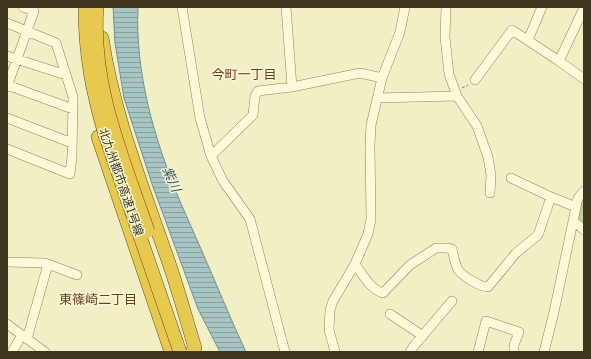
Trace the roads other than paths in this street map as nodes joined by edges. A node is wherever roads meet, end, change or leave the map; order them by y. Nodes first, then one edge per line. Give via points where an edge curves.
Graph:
1 (23, 7) edge
2 (85, 7) edge
3 (97, 7) edge
4 (182, 7) edge
5 (286, 7) edge
6 (404, 7) edge
7 (446, 7) edge
8 (542, 7) edge
9 (581, 9) edge
10 (7, 23) edge
11 (27, 30) junction
12 (528, 40) junction
13 (7, 56) edge
14 (16, 59) junction
15 (559, 61) junction
16 (66, 75) junction
17 (382, 78) junction
18 (584, 79) edge
19 (475, 80) road end
20 (7, 86) edge
21 (292, 87) junction
22 (456, 94) junction
23 (377, 98) junction
24 (73, 109) junction
25 (7, 118) edge
26 (72, 143) junction
27 (7, 149) edge
28 (211, 156) junction
29 (511, 178) dead end
30 (584, 191) edge
31 (490, 193) dead end
32 (551, 197) junction
33 (576, 207) junction
34 (573, 221) junction
35 (584, 230) edge
36 (7, 262) edge
37 (48, 264) junction
38 (354, 264) junction
39 (77, 276) dead end
40 (452, 301) dead end
41 (390, 314) dead end
42 (7, 324) edge
43 (423, 336) junction
44 (24, 337) junction
45 (12, 352) edge
46 (45, 352) edge
47 (170, 352) edge
48 (180, 352) edge
49 (188, 352) edge
50 (192, 352) edge
51 (285, 352) edge
52 (335, 352) edge
53 (410, 352) edge
54 (478, 352) edge
55 (514, 352) edge
56 (544, 352) edge

1 - 11 street via 34,11
2 - 47 highway, bridge via 82,29 84,57 93,118
2 - 48 highway, 北九州都市高速1号線, bridge via 87,56 104,135
3 - 49 highway, 北九州都市高速1号線, bridge via 97,56 107,108
3 - 50 highway, bridge via 105,57 128,149 162,242 195,348
4 - 28 street via 200,118
5 - 21 street
6 - 17 street via 400,32
7 - 22 street via 445,37 449,74
8 - 12 street
9 - 15 street
10 - 11 street
11 - 14 street
11 - 16 street via 56,44
12 - 15 street
12 - 19 street via 512,30
13 - 14 street
14 - 16 street
14 - 20 street
15 - 18 street
16 - 24 street via 73,97
17 - 21 street via 360,73
17 - 23 street
20 - 24 street
21 - 28 street via 258,91 253,115
22 - 23 street
22 - 31 street via 477,126 488,157
23 - 38 street via 370,132 371,219 368,234
24 - 26 street
25 - 26 street
26 - 27 street via 70,174
28 - 51 street via 223,181 250,219
29 - 32 street
30 - 33 street via 578,198
32 - 33 street
32 - 38 street via 538,235 516,253 488,287 479,285 459,271 452,249 436,248 410,265 383,293 372,287
33 - 34 street
34 - 35 street
34 - 56 street
36 - 37 street
37 - 39 street
37 - 44 street
38 - 52 street via 330,310 329,330
40 - 43 street
41 - 43 street
42 - 44 street
43 - 53 street
44 - 45 street
44 - 46 street
54 - 55 street via 486,321 519,332

